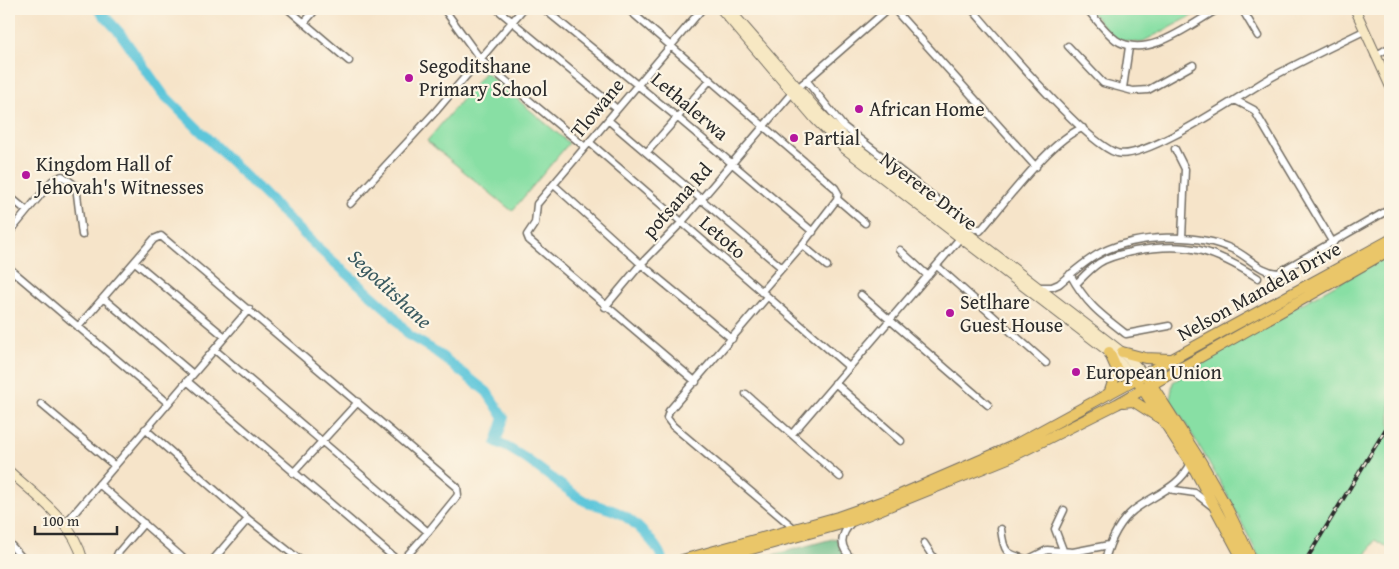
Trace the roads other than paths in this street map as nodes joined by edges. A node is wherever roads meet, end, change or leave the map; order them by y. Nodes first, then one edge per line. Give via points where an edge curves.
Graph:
1 (288, 9) edge
2 (316, 9) edge
3 (444, 9) edge
4 (497, 9) edge
5 (523, 9) edge
6 (544, 9) edge
7 (628, 9) edge
8 (702, 9) edge
9 (721, 9) edge
10 (729, 9) edge
11 (888, 9) edge
12 (894, 9) edge
13 (972, 9) edge
14 (1087, 9) edge
15 (1218, 9) edge
16 (1242, 9) edge
17 (1355, 9) edge
18 (512, 22) junction
19 (304, 23) junction
20 (1364, 31) junction
21 (1258, 36) dead end
22 (671, 45) junction
23 (1068, 46) dead end
24 (1129, 46) junction
25 (1390, 48) edge
26 (1374, 56) junction
27 (481, 60) junction
28 (349, 61) dead end
29 (1193, 65) dead end
30 (710, 80) junction
31 (806, 80) junction
32 (638, 84) junction
33 (1390, 86) edge
34 (1123, 88) junction
35 (795, 90) junction
36 (1235, 100) junction
37 (617, 109) junction
38 (678, 118) junction
39 (608, 120) junction
40 (762, 126) junction
41 (1083, 128) junction
42 (587, 145) junction
43 (1175, 149) dead end
44 (648, 152) junction
45 (732, 163) junction
46 (1036, 167) junction
47 (554, 185) junction
48 (9, 196) edge
49 (701, 199) junction
50 (837, 199) junction
51 (350, 204) dead end
52 (1390, 209) edge
53 (26, 211) junction
54 (681, 223) junction
55 (865, 224) dead end
56 (982, 229) junction
57 (813, 232) junction
58 (9, 233) edge
59 (82, 235) dead end
60 (961, 237) junction
61 (974, 238) junction
62 (1182, 238) junction
63 (1390, 240) edge
64 (1333, 243) junction
65 (802, 245) junction
66 (900, 250) dead end
67 (1390, 250) edge
68 (135, 262) junction
69 (641, 264) junction
70 (827, 266) dead end
71 (937, 266) junction
72 (9, 268) edge
73 (782, 268) junction
74 (1070, 274) junction
75 (928, 276) junction
76 (1258, 278) dead end
77 (1059, 284) junction
78 (1076, 284) junction
79 (1037, 287) junction
80 (761, 292) junction
81 (861, 295) dead end
82 (767, 297) junction
83 (103, 298) junction
84 (1056, 301) junction
85 (605, 307) junction
86 (250, 309) junction
87 (890, 320) junction
88 (1169, 326) dead end
89 (78, 327) junction
90 (225, 337) junction
91 (732, 339) junction
92 (215, 350) junction
93 (1109, 352) junction
94 (1122, 352) junction
95 (1170, 359) junction
96 (1046, 363) dead end
97 (849, 367) junction
98 (1174, 372) junction
99 (193, 374) junction
100 (1140, 377) junction
101 (188, 381) junction
102 (696, 382) junction
103 (835, 383) junction
104 (1148, 386) junction
105 (746, 394) dead end
106 (1109, 394) junction
107 (358, 402) junction
108 (168, 403) junction
109 (41, 404) dead end
110 (1117, 404) junction
111 (988, 405) dead end
112 (1167, 418) junction
113 (145, 429) junction
114 (792, 434) junction
115 (321, 441) junction
116 (901, 441) dead end
117 (1190, 463) junction
118 (115, 466) junction
119 (9, 471) edge
120 (293, 473) junction
121 (840, 477) dead end
122 (99, 484) junction
123 (1167, 489) junction
124 (1064, 510) dead end
125 (1220, 512) junction
126 (248, 519) junction
127 (852, 521) junction
128 (144, 523) junction
129 (65, 524) junction
130 (1001, 529) dead end
131 (796, 530) junction
132 (428, 532) junction
133 (9, 543) edge
134 (924, 543) dead end
135 (1109, 544) junction
136 (77, 546) junction
137 (1063, 550) junction
138 (24, 560) edge
139 (78, 560) edge
140 (83, 560) edge
141 (115, 560) edge
142 (185, 560) edge
143 (213, 560) edge
144 (300, 560) edge
145 (397, 560) edge
146 (403, 560) edge
147 (682, 560) edge
148 (712, 560) edge
149 (853, 560) edge
150 (935, 560) edge
151 (1027, 560) edge
152 (1104, 560) edge
153 (1243, 560) edge
154 (1252, 560) edge

1 - 19 street
2 - 19 street
3 - 27 street, Letoto
4 - 18 street
5 - 18 street
6 - 32 street, Lethalerwa
7 - 22 street
8 - 22 street, Tlowane
9 - 35 main road, Nyerere Drive
10 - 35 main road, Nyerere Drive
11 - 31 street, potsana Rd
12 - 46 street
13 - 41 street
14 - 24 street via 1115,39
15 - 24 street via 1153,45
16 - 21 street
17 - 20 main road
18 - 27 street
18 - 37 street
19 - 28 street
20 - 26 main road
20 - 36 street
22 - 30 street
22 - 32 street, Tlowane
23 - 34 street via 1102,84
24 - 34 street
25 - 26 street
26 - 33 main road
27 - 42 street, Letoto
27 - 51 street
29 - 34 street via 1148,90
30 - 38 street
30 - 40 street
31 - 35 street, potsana Rd
31 - 56 street via 843,126 975,229
32 - 37 street, Tlowane
32 - 38 street, Lethalerwa
35 - 40 street, potsana Rd
35 - 60 main road, Nyerere Drive via 845,149
35 - 61 main road, Nyerere Drive via 848,141
36 - 41 street via 1136,153 1114,153
36 - 64 street via 1254,110
37 - 39 street, Tlowane
38 - 44 street
38 - 45 street, Lethalerwa
39 - 42 street, Tlowane
39 - 44 street
40 - 45 street, potsana Rd
40 - 50 street via 835,188
41 - 46 street via 1068,136
42 - 47 street, Tlowane
42 - 54 street, Letoto
43 - 62 street via 1185,169
44 - 49 street
45 - 49 street, potsana Rd
45 - 57 street, Lethalerwa
46 - 56 street
47 - 69 street
47 - 85 street, Tlowane via 535,207 535,223 528,232 529,240
48 - 53 street
49 - 54 street, potsana Rd
49 - 73 street
50 - 55 street
50 - 57 street
52 - 64 street
53 - 58 street
53 - 59 street via 52,181 58,177 65,178 76,186
54 - 69 street, potsana Rd
54 - 80 street, Letoto
56 - 61 street
57 - 65 street
60 - 71 street
60 - 93 main road, Nyerere Drive
61 - 79 main road, Nyerere Drive
62 - 64 street via 1223,246 1275,273
62 - 74 street via 1142,240 1110,249
63 - 95 main road, Nelson Mandela Drive
65 - 70 street
65 - 73 street
66 - 75 street
67 - 98 main road, Nelson Mandela Drive
68 - 83 street
68 - 86 street via 154,239 161,236
68 - 90 street
69 - 85 street, potsana Rd
69 - 91 street
71 - 75 street
71 - 96 street
72 - 89 street
73 - 80 street
74 - 77 street
74 - 78 street
75 - 87 street
76 - 78 street via 1231,260 1202,250 1185,246 1152,246 1119,253 1098,263
77 - 79 street
77 - 84 street
78 - 88 street via 1092,307 1126,334
79 - 84 main road, Nyerere Drive
80 - 82 street, Letoto
81 - 87 street
82 - 91 street
82 - 97 street, Letoto
83 - 89 street
83 - 99 street
84 - 94 main road, Nyerere Drive
85 - 102 street
86 - 90 street
86 - 107 street
87 - 97 street
87 - 111 street
89 - 108 street
90 - 92 street
91 - 102 street
92 - 99 street
92 - 115 street
93 - 100 main road, Nyerere Drive
93 - 106 main road via 1117,370
94 - 95 main road via 1145,358
94 - 100 main road, Nyerere Drive
95 - 100 main road, Nelson Mandela Drive
97 - 103 street
98 - 104 main road, Nelson Mandela Drive
98 - 112 main road via 1162,394
99 - 101 street
100 - 104 main road
100 - 106 main road, Nelson Mandela Drive
101 - 108 street
101 - 120 street
102 - 131 street via 669,411 668,421
103 - 114 street
103 - 116 street
104 - 110 main road, Nelson Mandela Drive
104 - 112 main road
105 - 114 street
106 - 131 main road, Nelson Mandela Drive via 1013,446 947,476
107 - 115 street
107 - 132 street via 457,487 458,495
108 - 113 street
109 - 118 street
110 - 112 main road via 1133,401
110 - 127 main road, Nelson Mandela Drive via 1013,456
112 - 117 main road
112 - 154 main road via 1227,508
113 - 118 street
113 - 126 street
114 - 121 street
115 - 120 street
115 - 132 street
117 - 123 street via 1183,478
117 - 125 main road
118 - 122 street
119 - 129 main road
120 - 145 street
122 - 128 street
122 - 129 street
123 - 125 street via 1194,493
123 - 135 street via 1129,516
124 - 137 street via 1055,529
125 - 153 main road
126 - 143 street
126 - 144 street
127 - 148 main road, Nelson Mandela Drive
127 - 149 street via 842,534 841,542
128 - 141 street
128 - 142 street
129 - 136 main road
130 - 151 street via 1003,546 1008,553
131 - 147 main road, Nelson Mandela Drive
132 - 146 street
133 - 138 street
134 - 150 street
135 - 137 street via 1073,552
135 - 152 street
136 - 139 main road
136 - 140 main road
137 - 151 street via 1046,550

